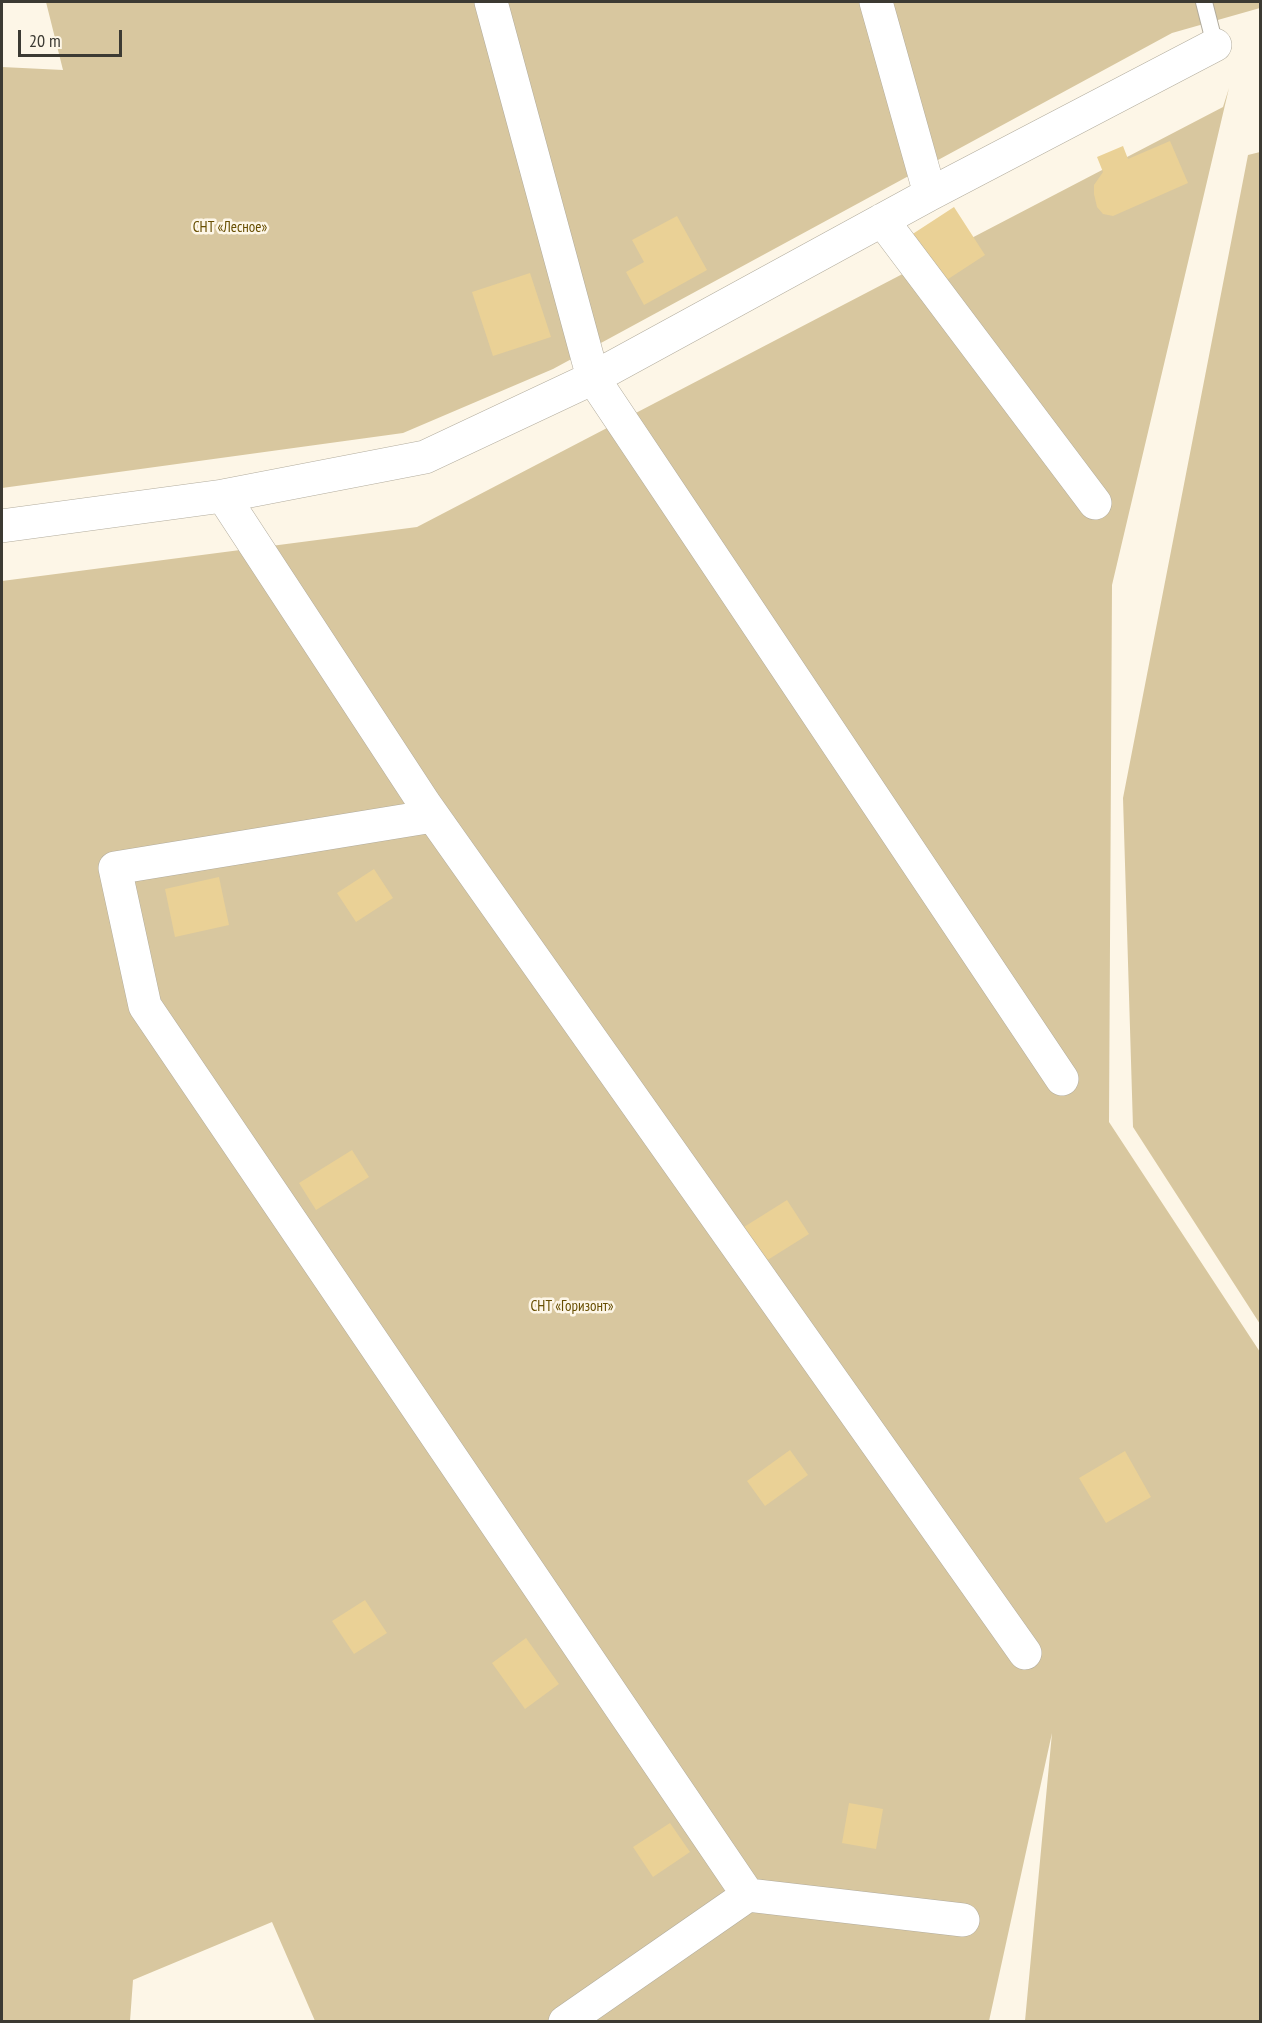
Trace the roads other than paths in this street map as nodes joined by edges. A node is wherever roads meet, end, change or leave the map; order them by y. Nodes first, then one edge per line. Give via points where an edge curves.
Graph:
1 (491, 2) edge
2 (876, 2) edge
3 (1204, 2) edge
4 (1215, 45) joint
5 (930, 194) junction
6 (882, 220) junction
7 (593, 378) junction
8 (223, 496) junction
9 (1095, 503) dead end
10 (2, 526) edge
11 (433, 816) junction
12 (1062, 1079) dead end
13 (1025, 1653) dead end
14 (748, 1895) junction
15 (963, 1920) dead end
16 (565, 2022) edge

1 - 7 street
2 - 5 street
3 - 4 lane
4 - 5 street
5 - 6 street
6 - 7 street
6 - 9 street
7 - 8 street via 425,457
7 - 12 street
8 - 10 street
8 - 11 street
11 - 13 street
11 - 14 street via 116,868 145,1006
14 - 15 street
14 - 16 street

